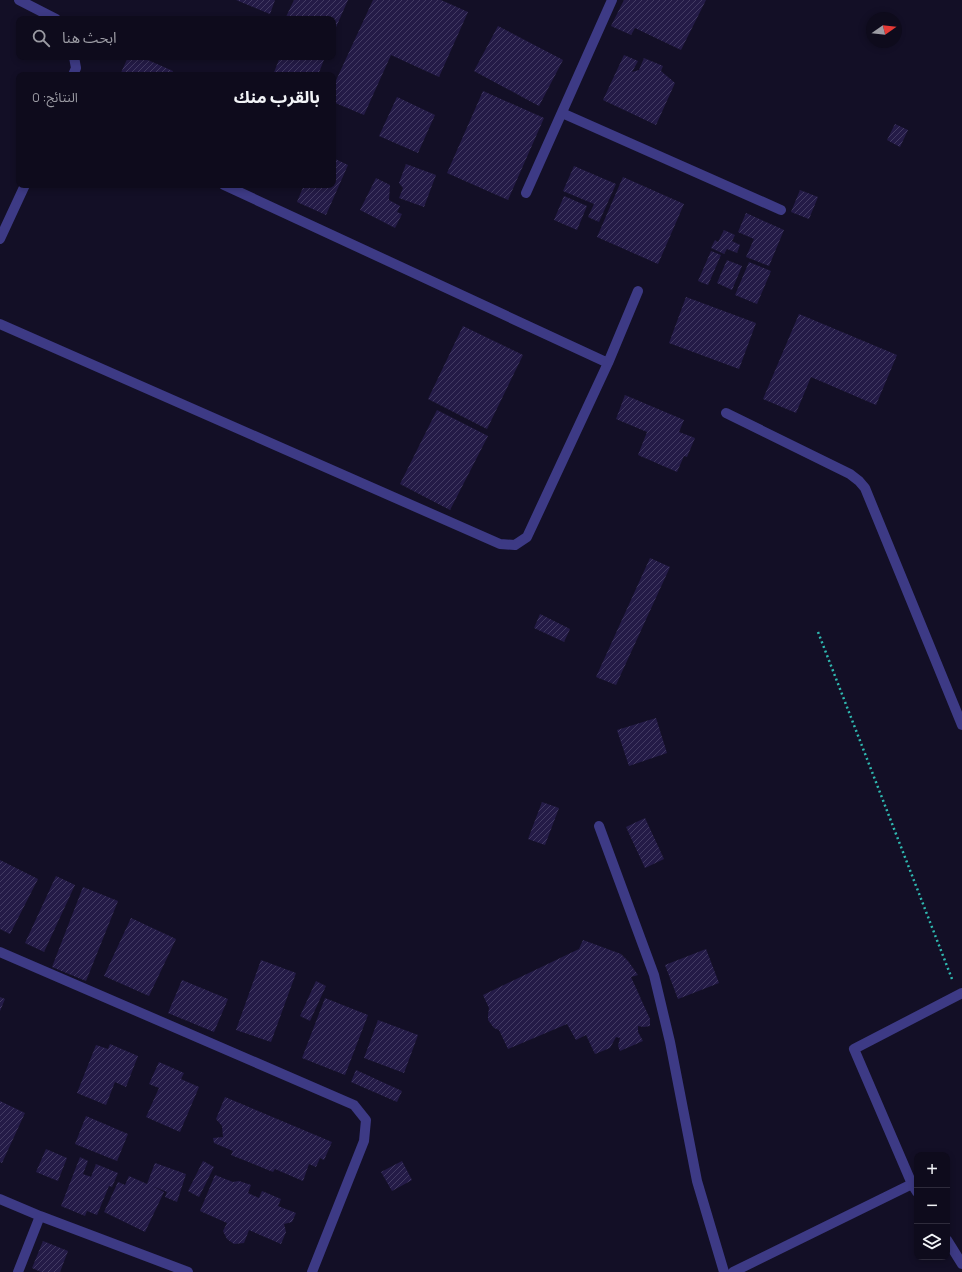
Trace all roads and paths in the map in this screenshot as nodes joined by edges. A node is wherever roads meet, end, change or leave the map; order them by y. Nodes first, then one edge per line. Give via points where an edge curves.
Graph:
1 (19, 0) edge
2 (612, 0) edge
3 (50, 16) edge
4 (75, 60) edge
5 (75, 72) edge
6 (562, 113) junction
7 (24, 188) edge
8 (230, 188) edge
9 (526, 193) dead end
10 (781, 210) dead end
11 (0, 239) edge
12 (638, 291) dead end
13 (0, 324) edge
14 (608, 363) junction
15 (726, 414) dead end
16 (818, 632) dead end
17 (958, 700) edge
18 (962, 725) edge
19 (599, 826) dead end
20 (0, 952) edge
21 (960, 994) edge
22 (914, 1188) edge
23 (0, 1198) edge
24 (40, 1216) junction
25 (950, 1245) edge
26 (962, 1264) edge
27 (18, 1272) edge
28 (188, 1272) edge
29 (312, 1272) edge
30 (724, 1272) edge
31 (733, 1272) edge

1 - 3 street
2 - 6 street
4 - 5 street
6 - 9 street
6 - 10 street
7 - 11 street
8 - 14 street
12 - 14 street
13 - 14 street via 500,544 515,545 527,537
15 - 17 street via 850,474 862,484
16 - 21 path
17 - 18 street
19 - 30 street via 654,975 697,1181
20 - 29 street via 354,1105 366,1120 364,1141
21 - 22 street via 854,1049
22 - 31 street
23 - 24 street
24 - 27 street
24 - 28 street
25 - 26 street

